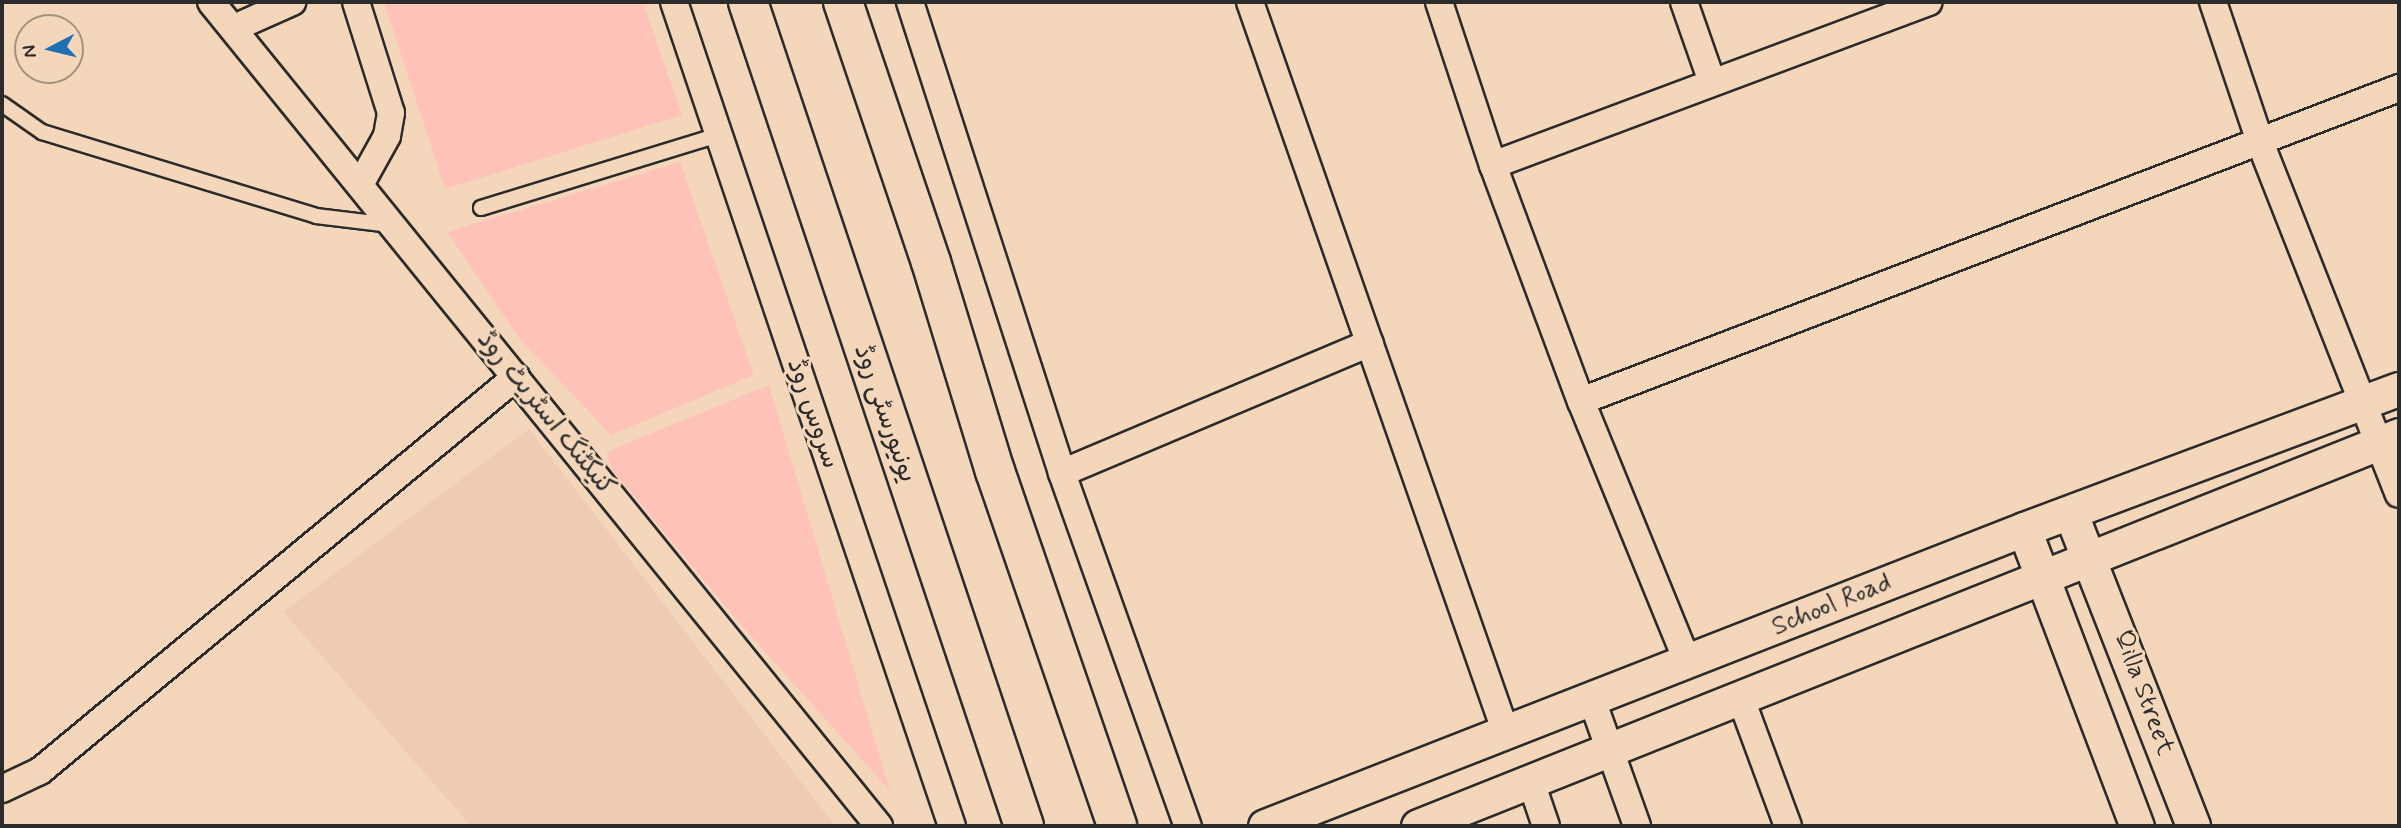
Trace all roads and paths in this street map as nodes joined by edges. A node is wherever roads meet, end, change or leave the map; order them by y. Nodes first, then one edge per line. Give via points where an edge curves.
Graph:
1 (211, 2) edge
2 (292, 2) edge
3 (356, 2) edge
4 (674, 2) edge
5 (748, 2) edge
6 (843, 2) edge
7 (910, 2) edge
8 (1250, 2) edge
9 (1439, 2) edge
10 (1684, 2) edge
11 (1929, 2) edge
12 (2213, 2) edge
13 (234, 28) junction
14 (1712, 82) junction
15 (2399, 88) edge
16 (2, 104) edge
17 (718, 135) junction
18 (2260, 142) junction
19 (1493, 165) junction
20 (361, 183) junction
21 (481, 208) dead end
22 (395, 226) junction
23 (1370, 343) junction
24 (516, 377) junction
25 (2399, 388) edge
26 (1581, 401) junction
27 (2361, 404) junction
28 (2389, 439) edge
29 (1062, 473) junction
30 (2399, 494) edge
31 (2071, 513) junction
32 (2024, 529) junction
33 (2091, 560) junction
34 (2043, 580) junction
35 (1688, 663) junction
36 (1741, 699) junction
37 (1592, 700) junction
38 (1506, 733) junction
39 (1609, 750) junction
40 (1531, 782) junction
41 (2, 789) edge
42 (879, 826) edge
43 (952, 826) edge
44 (1024, 826) edge
45 (1117, 826) edge
46 (1188, 826) edge
47 (1265, 826) edge
48 (1418, 826) edge
49 (1546, 826) edge
50 (1637, 826) edge
51 (1788, 826) edge
52 (2137, 826) edge
53 (2193, 826) edge

1 - 13 street, کنیکٹنگ اسٹریٹ روڈ
2 - 13 street
3 - 20 street via 391,113 387,136
4 - 17 street, سروس روڈ
5 - 44 main road, یونیورسٹی روڈ
6 - 45 main road via 931,262 995,471
7 - 29 street
8 - 23 street
9 - 19 street
10 - 14 street
11 - 14 street
12 - 18 street
13 - 20 street, کنیکٹنگ اسٹریٹ روڈ
14 - 19 street
15 - 18 street
16 - 22 lane via 42,132 316,216
17 - 21 lane
17 - 43 street, سروس روڈ
18 - 26 street
18 - 27 street
19 - 26 street
20 - 22 street, کنیکٹنگ اسٹریٹ روڈ
22 - 24 street, کنیکٹنگ اسٹریٹ روڈ
23 - 29 street
23 - 38 street
24 - 41 street via 40,771
24 - 42 street, کنیکٹنگ اسٹریٹ روڈ
25 - 27 street, School Road
26 - 35 street
27 - 28 street
27 - 31 street, School Road
28 - 30 street
28 - 33 street
29 - 46 street
31 - 32 street, School Road
31 - 33 street, Qilla Street
32 - 34 street, Qilla Street
32 - 35 street, School Road
33 - 34 street
33 - 53 street, Qilla Street
34 - 36 street
34 - 52 street, Qilla Street
35 - 37 street, School Road
36 - 39 street
36 - 51 street
37 - 38 street, School Road
37 - 39 street
38 - 47 street, School Road
39 - 40 street
39 - 50 street
40 - 48 street
40 - 49 street

